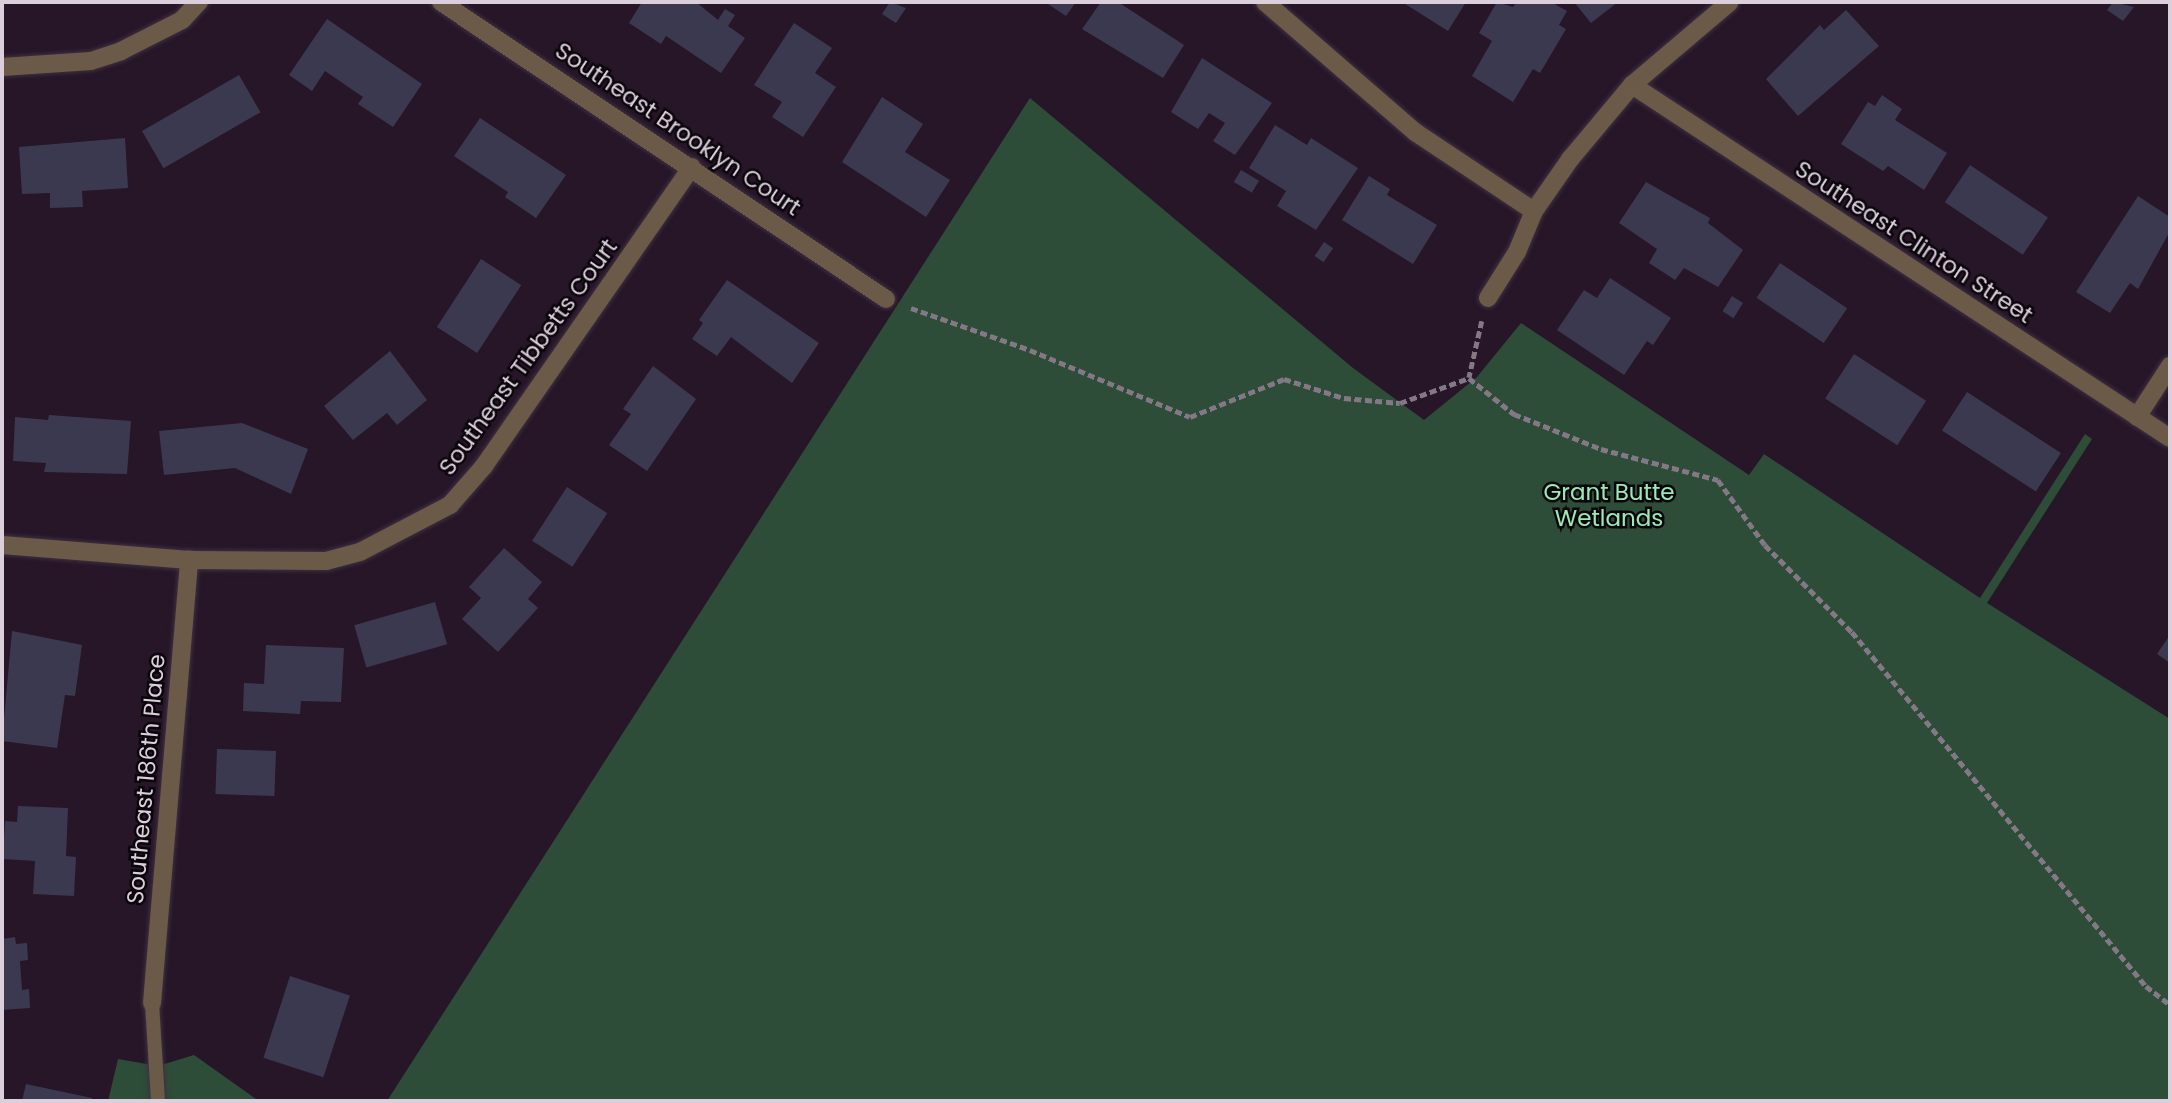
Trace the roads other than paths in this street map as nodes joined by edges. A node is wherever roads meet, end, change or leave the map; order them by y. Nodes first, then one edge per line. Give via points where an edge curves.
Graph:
1 (199, 2) edge
2 (441, 2) edge
3 (1265, 2) edge
4 (1730, 2) edge
5 (2, 67) edge
6 (1632, 86) junction
7 (692, 167) junction
8 (1534, 211) junction
9 (1488, 298) road end
10 (886, 299) road end
11 (2170, 366) edge
12 (2137, 417) junction
13 (2170, 438) edge
14 (2, 545) edge
15 (189, 560) junction
16 (152, 1003) joint
17 (158, 1101) edge

1 - 5 street via 182,20 121,51 90,61
2 - 7 street, Southeast Brooklyn Court
3 - 8 street via 1415,132
4 - 6 street
6 - 8 street via 1571,158
6 - 12 street, Southeast Clinton Street
7 - 10 street, Southeast Brooklyn Court
7 - 15 street, Southeast Tibbetts Court via 484,466 450,505 360,552 326,561
8 - 9 street via 1517,252
11 - 12 street
12 - 13 street, Southeast Clinton Street
14 - 15 street, Southeast Tibbetts Court
15 - 16 street, Southeast 186th Place
16 - 17 lane

